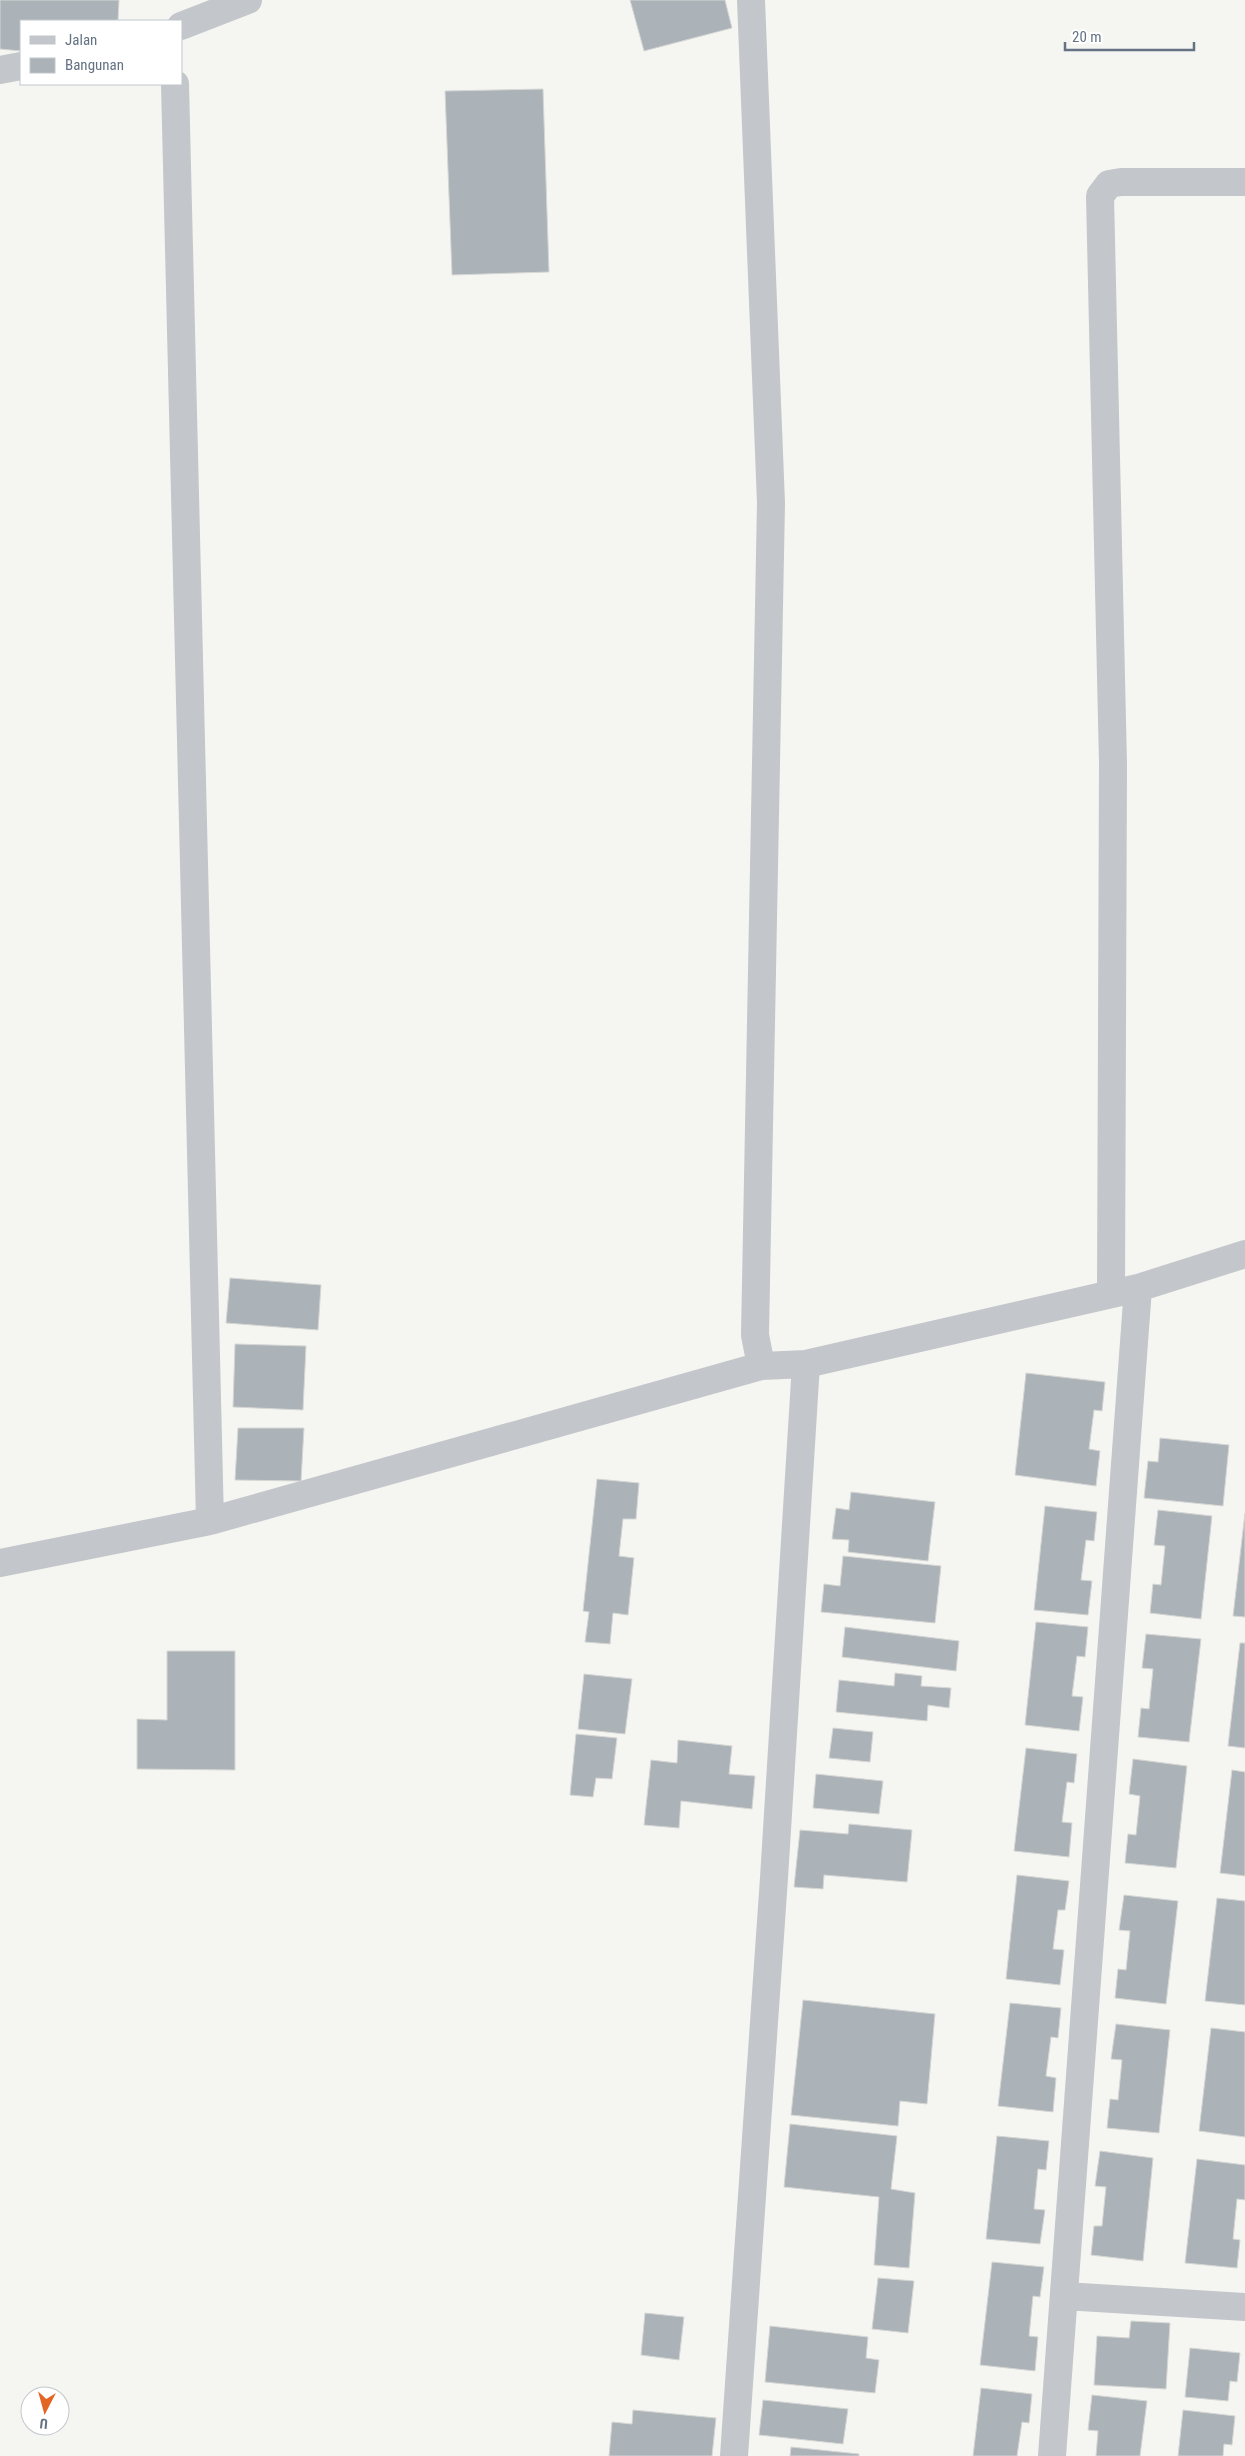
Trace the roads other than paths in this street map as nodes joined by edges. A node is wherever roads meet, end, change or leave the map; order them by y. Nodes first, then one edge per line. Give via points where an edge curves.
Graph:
1 (248, 0) edge
2 (752, 0) edge
3 (182, 26) edge
4 (20, 66) edge
5 (0, 70) edge
6 (175, 85) edge
7 (1245, 182) edge
8 (1245, 1254) edge
9 (1138, 1288) junction
10 (1111, 1293) junction
11 (806, 1364) junction
12 (761, 1366) junction
13 (210, 1521) junction
14 (0, 1563) edge
15 (1064, 2296) junction
16 (1245, 2307) edge
17 (734, 2456) edge
18 (1052, 2456) edge

1 - 3 street
2 - 12 street via 771,503 755,1335
4 - 5 street
6 - 13 street
7 - 10 street via 1121,182 1109,184 1100,196 1113,764
8 - 9 street
9 - 10 street
9 - 15 street
10 - 11 street
11 - 12 street
11 - 17 street via 774,1888
12 - 13 street
13 - 14 street
15 - 16 street
15 - 18 street

